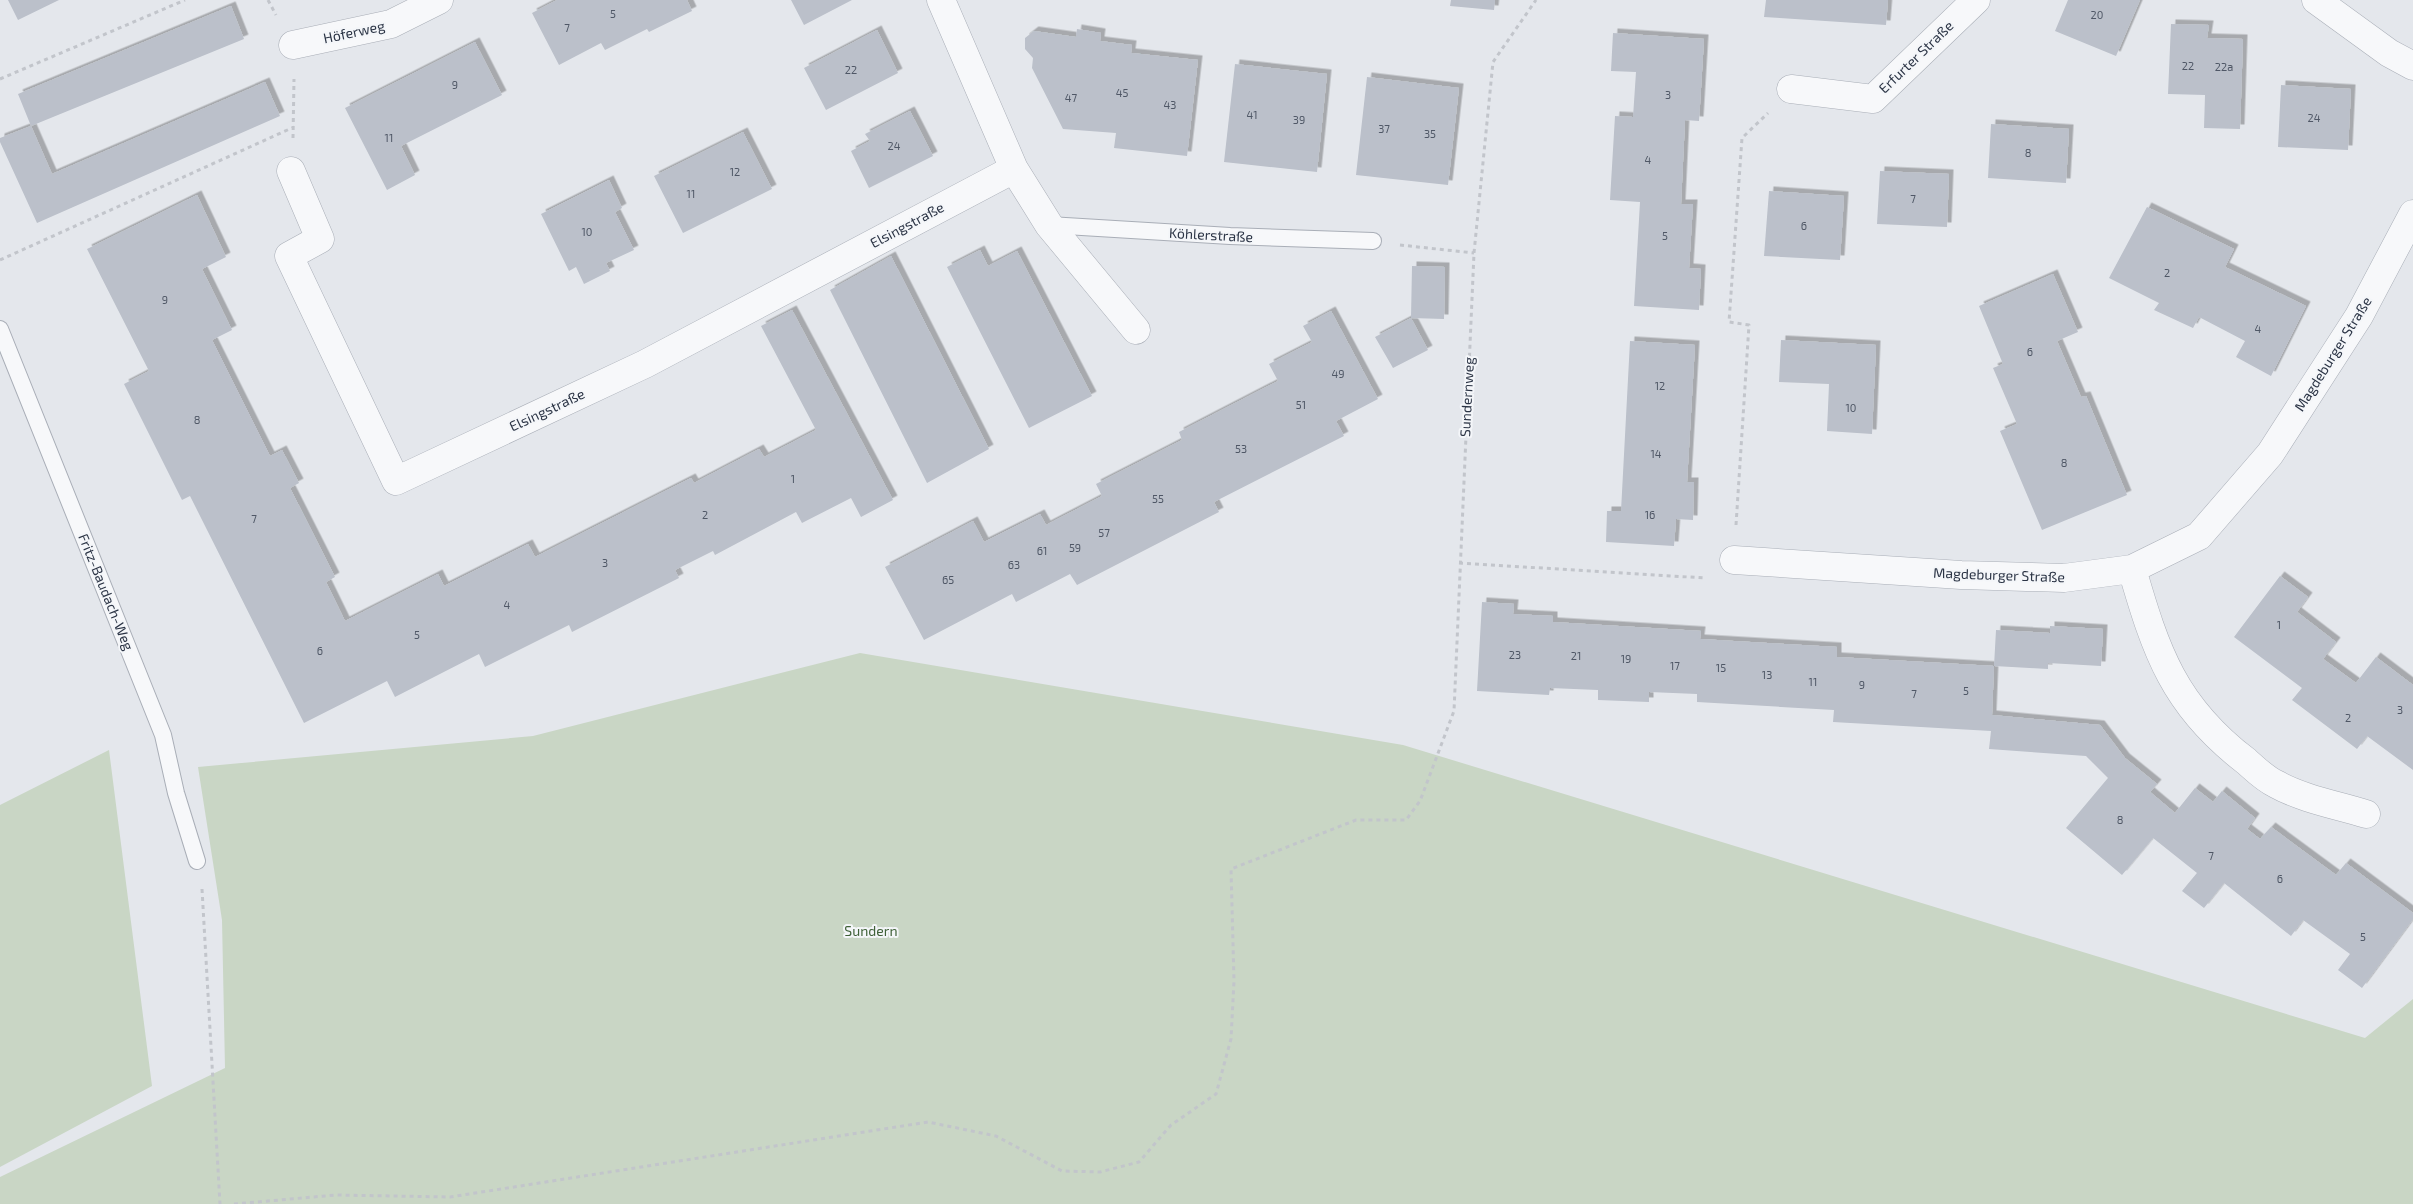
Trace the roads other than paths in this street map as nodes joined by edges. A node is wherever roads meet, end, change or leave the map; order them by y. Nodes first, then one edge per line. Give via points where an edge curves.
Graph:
1 (439, 0) edge
2 (941, 0) edge
3 (1976, 0) edge
4 (2316, 0) edge
5 (293, 45) road end
6 (2413, 66) edge
7 (1791, 89) road end
8 (1014, 169) junction
9 (291, 171) road end
10 (2413, 214) edge
11 (1049, 225) junction
12 (1374, 241) road end
13 (0, 329) edge
14 (1136, 330) dead end
15 (1734, 560) road end
16 (2132, 569) junction
17 (2366, 814) dead end
18 (197, 861) road end

1 - 5 street, Höferweg via 391,24
2 - 8 street
3 - 7 street, Erfurter Straße via 1873,99
4 - 6 street via 2389,54
8 - 9 street, Elsingstraße via 645,364 396,481 289,256 320,239
8 - 11 street
10 - 16 street, Magdeburger Straße via 2359,316 2270,454 2200,536
11 - 12 lane, Köhlerstraße
11 - 14 street
13 - 18 lane, Fritz-Baudach-Weg via 164,735 176,793
15 - 16 street, Magdeburger Straße via 1961,575 2064,578
16 - 17 street via 2165,667 2188,704 2224,744 2275,784

